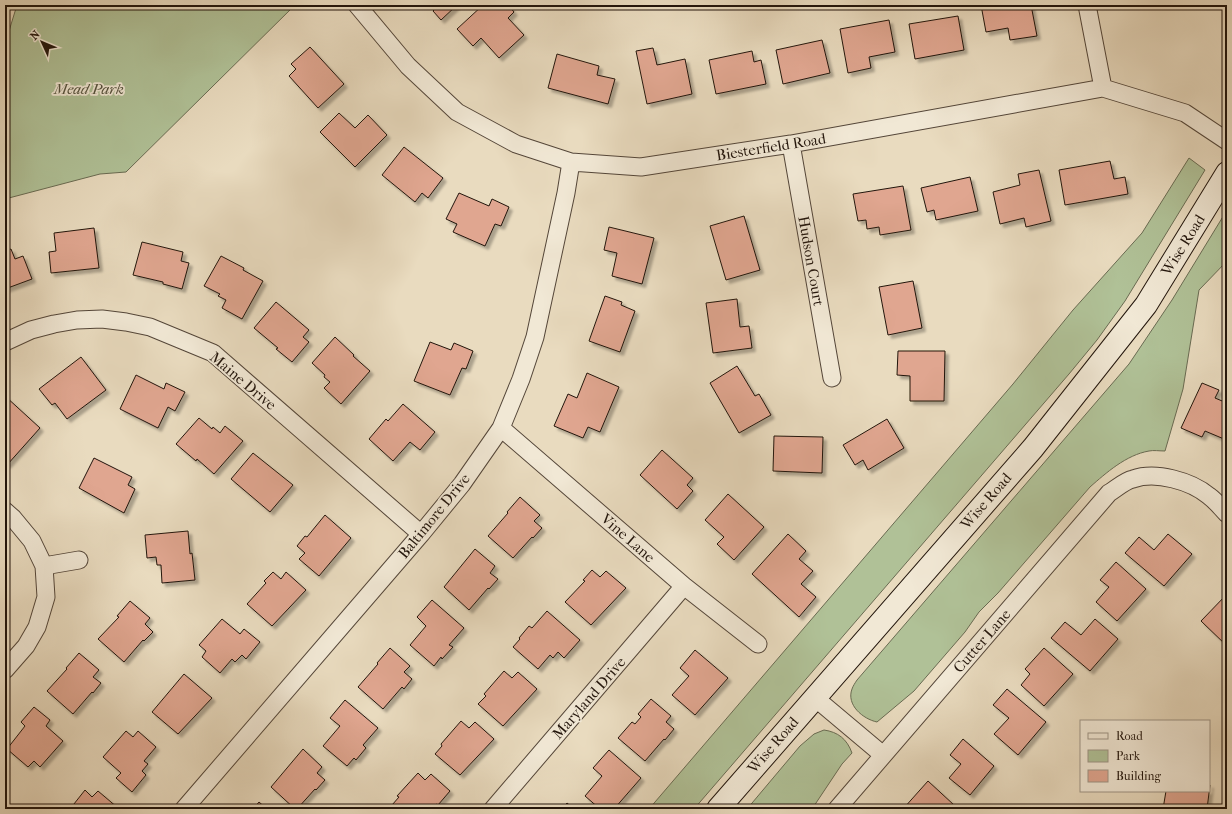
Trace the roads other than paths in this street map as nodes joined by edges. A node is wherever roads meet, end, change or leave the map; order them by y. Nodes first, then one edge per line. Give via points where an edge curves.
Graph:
1 (357, 5) edge
2 (1087, 5) edge
3 (1103, 88) junction
4 (1227, 141) edge
5 (791, 144) junction
6 (571, 162) junction
7 (1227, 173) edge
8 (5, 342) edge
9 (832, 378) dead end
10 (501, 428) junction
11 (5, 511) edge
12 (1227, 514) edge
13 (421, 534) junction
14 (79, 560) dead end
15 (44, 566) junction
16 (684, 586) junction
17 (758, 644) dead end
18 (5, 670) edge
19 (814, 697) junction
20 (883, 755) junction
21 (184, 809) edge
22 (493, 809) edge
23 (718, 809) edge
24 (837, 809) edge

1 - 6 street, Biesterfield Road via 408,66 457,112 516,144
2 - 3 street
3 - 4 street, Biesterfield Road via 1185,113
3 - 5 street, Biesterfield Road
5 - 6 street, Biesterfield Road via 641,166
5 - 9 street, Hudson Court
6 - 10 street, Baltimore Drive via 535,337
7 - 19 street, Wise Road via 1146,305 1032,448
8 - 13 street, Maine Drive via 31,330 54,324 102,319 150,327 213,353
10 - 13 street, Baltimore Drive via 462,484
10 - 16 street, Vine Lane
11 - 15 street via 32,541
12 - 20 street, Cutter Lane via 1197,488 1178,480 1158,476 1132,479 1109,493
13 - 21 street, Baltimore Drive
14 - 15 street
15 - 18 street via 46,597 37,627 26,646
16 - 17 street, Vine Lane
16 - 22 street, Maryland Drive
19 - 20 street
19 - 23 street, Wise Road
20 - 24 street, Cutter Lane

